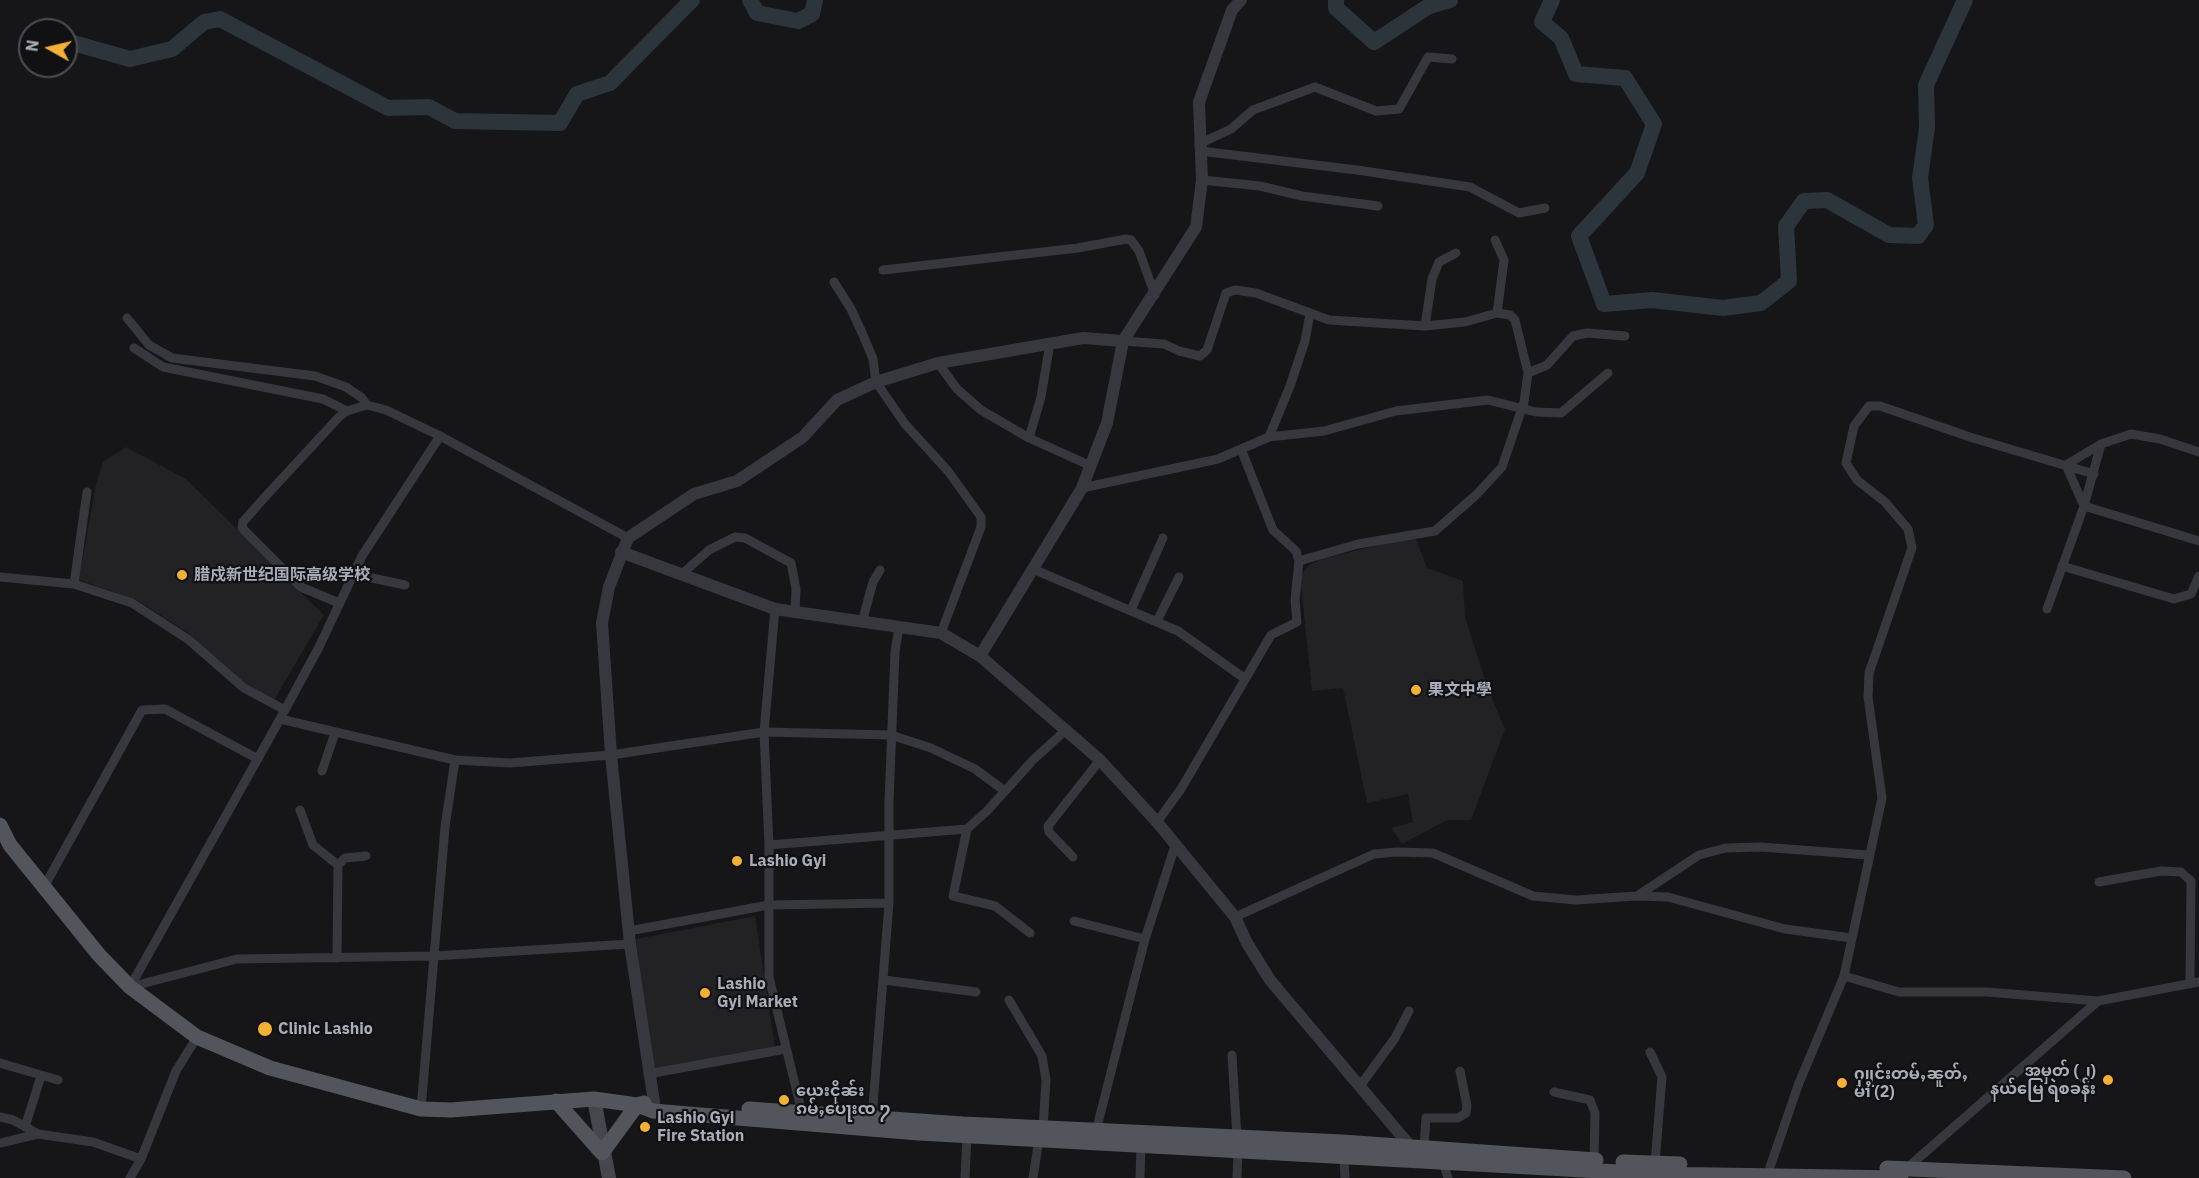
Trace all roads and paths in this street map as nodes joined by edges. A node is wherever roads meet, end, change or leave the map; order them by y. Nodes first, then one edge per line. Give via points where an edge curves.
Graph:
1 (1241, 0) edge
2 (1452, 59) dead end
3 (1199, 147) junction
4 (1202, 180) junction
5 (1378, 206) dead end
6 (1545, 208) dead end
7 (1495, 240) dead end
8 (1456, 253) dead end
9 (883, 270) dead end
10 (834, 282) dead end
11 (1155, 295) junction
12 (1497, 313) junction
13 (1310, 314) junction
14 (127, 318) dead end
15 (1425, 326) junction
16 (1625, 336) dead end
17 (1123, 341) junction
18 (1050, 343) junction
19 (134, 348) dead end
20 (938, 363) junction
21 (1528, 373) junction
22 (1608, 373) dead end
23 (876, 382) junction
24 (367, 405) junction
25 (1522, 407) junction
26 (347, 411) junction
27 (440, 436) junction
28 (1269, 437) junction
29 (1029, 438) junction
30 (2101, 444) junction
31 (1241, 449) junction
32 (2199, 452) edge
33 (2066, 465) junction
34 (1091, 466) junction
35 (2094, 474) junction
36 (1082, 488) junction
37 (87, 492) dead end
38 (2084, 506) junction
39 (628, 538) junction
40 (1162, 538) dead end
41 (2199, 542) edge
42 (621, 552) junction
43 (1299, 561) junction
44 (2062, 566) junction
45 (1033, 569) junction
46 (880, 570) dead end
47 (353, 574) junction
48 (682, 574) junction
49 (2199, 576) edge
50 (0, 577) edge
51 (1179, 578) dead end
52 (74, 584) junction
53 (405, 585) dead end
54 (339, 603) junction
55 (775, 609) junction
56 (2047, 609) dead end
57 (1131, 610) junction
58 (795, 612) junction
59 (1156, 621) junction
60 (862, 622) junction
61 (899, 627) junction
62 (941, 633) junction
63 (980, 656) junction
64 (1244, 678) junction
65 (283, 715) junction
66 (1067, 729) junction
67 (764, 732) junction
68 (335, 733) junction
69 (891, 735) junction
70 (611, 755) junction
71 (258, 759) junction
72 (455, 760) junction
73 (1100, 760) junction
74 (322, 771) dead end
75 (1005, 791) junction
76 (300, 810) dead end
77 (1157, 822) junction
78 (0, 825) edge
79 (967, 829) junction
80 (888, 834) junction
81 (5, 842) edge
82 (769, 845) junction
83 (1175, 846) junction
84 (1868, 855) junction
85 (366, 856) dead end
86 (1073, 857) dead end
87 (338, 865) junction
88 (2099, 882) dead end
89 (44, 887) junction
90 (1637, 896) junction
91 (889, 903) junction
92 (769, 905) junction
93 (1235, 917) junction
94 (1074, 921) dead end
95 (1030, 933) dead end
96 (629, 937) junction
97 (1852, 938) junction
98 (1145, 939) junction
99 (435, 956) junction
100 (337, 957) junction
101 (1844, 976) junction
102 (884, 980) junction
103 (2194, 983) edge
104 (130, 987) junction
105 (975, 992) dead end
106 (1009, 1000) dead end
107 (2098, 1001) junction
108 (1409, 1011) dead end
109 (197, 1037) junction
110 (786, 1049) junction
111 (1650, 1052) dead end
112 (1232, 1055) dead end
113 (0, 1063) edge
114 (1460, 1071) dead end
115 (648, 1074) junction
116 (41, 1076) junction
117 (58, 1080) dead end
118 (1360, 1086) junction
119 (1554, 1092) dead end
120 (594, 1099) junction
121 (556, 1101) junction
122 (654, 1102) junction
123 (637, 1105) junction
124 (421, 1109) junction
125 (802, 1113) junction
126 (0, 1117) edge
127 (872, 1118) junction
128 (25, 1127) junction
129 (1096, 1131) junction
130 (38, 1134) junction
131 (1041, 1134) junction
132 (967, 1135) junction
133 (0, 1143) edge
134 (1237, 1144) junction
135 (1141, 1145) junction
136 (1418, 1147) junction
137 (602, 1153) junction
138 (1344, 1156) junction
139 (141, 1159) junction
140 (1594, 1160) junction
141 (1443, 1162) junction
142 (1655, 1163) junction
143 (1770, 1167) junction
144 (1904, 1173) edge
145 (1736, 1177) edge
146 (130, 1178) edge
147 (609, 1178) edge
148 (965, 1178) edge
149 (1033, 1178) edge
150 (1140, 1178) edge
151 (1237, 1178) edge
152 (1345, 1178) edge
153 (1448, 1178) edge
154 (1892, 1178) edge
155 (2098, 1178) edge
156 (2124, 1178) edge

1 - 3 street via 1232,10 1204,83 1199,102
2 - 3 street via 1428,57 1399,109 1376,111 1315,87 1253,110 1231,129
3 - 4 street
3 - 6 street via 1470,187 1519,213
4 - 5 street
4 - 11 street via 1196,227
7 - 12 street via 1504,260
8 - 15 street via 1439,262 1432,279
9 - 11 street via 1126,239 1138,251
10 - 23 street via 863,334 873,359
11 - 17 street
12 - 15 street via 1465,322
12 - 21 street via 1515,320
13 - 15 street via 1329,320
13 - 17 street via 1256,292 1235,290 1226,293 1206,350 1200,356 1164,344
13 - 28 street via 1290,386
14 - 24 street via 149,345 172,358 315,376 346,387
16 - 21 street via 1573,336 1547,365
17 - 18 street via 1083,338
17 - 34 street via 1107,423
18 - 20 street
18 - 29 street
19 - 26 street via 163,367 323,399
20 - 23 street
20 - 29 street via 957,389 981,410
21 - 25 street
22 - 25 street via 1561,413
23 - 39 street via 837,400 803,437 737,481 694,494
23 - 62 street via 981,517 981,527
24 - 26 street
24 - 27 street
25 - 28 street via 1476,401 1395,411 1324,431
25 - 43 street via 1502,467 1435,531 1358,544
26 - 54 street via 264,498 242,528 301,586
27 - 39 street
27 - 47 street
28 - 31 street
29 - 34 street
30 - 32 street via 2131,434
30 - 33 street
30 - 35 street
31 - 36 street via 1218,459
31 - 43 street via 1273,531 1296,551
33 - 35 street
33 - 38 street
33 - 84 street via 1880,406 1869,406 1854,426 1846,463 1857,480 1885,502 1908,529 1912,548 1869,673 1868,697 1882,798
34 - 36 street
35 - 38 street
36 - 45 street
37 - 52 street
38 - 41 street
38 - 44 street
39 - 42 street
40 - 57 street
42 - 48 street
42 - 70 street via 602,623
43 - 64 street via 1297,622 1271,635
44 - 49 street via 2174,599 2191,594
44 - 56 street
45 - 57 street
45 - 63 street
46 - 60 street
47 - 53 street
47 - 54 street
48 - 55 street
48 - 58 street via 709,549 735,537 745,538 791,563
50 - 52 street
51 - 59 street
52 - 65 street via 132,603 189,640 244,688
54 - 65 street
55 - 58 street
55 - 67 street
57 - 59 street
58 - 60 street
59 - 64 street via 1178,631
60 - 61 street
61 - 62 street
61 - 69 street
62 - 63 street
63 - 66 street
64 - 77 street via 1181,789
65 - 68 street
65 - 71 street
66 - 73 street
66 - 75 street
67 - 69 street
67 - 70 street
67 - 82 street
68 - 72 street
68 - 74 street
69 - 75 street via 975,769
69 - 80 street
70 - 72 street via 510,763
70 - 96 street
71 - 89 street via 165,709 142,710
71 - 104 street
72 - 99 street via 445,827
73 - 77 street
73 - 86 street via 1048,826
75 - 79 street
76 - 87 street via 313,845
77 - 83 street
78 - 81 main road
79 - 80 street
79 - 95 street via 953,896 995,906
80 - 82 street
80 - 91 street
81 - 89 main road
82 - 92 street
83 - 93 street
83 - 98 street
84 - 90 street via 1726,848 1700,855
84 - 97 street
85 - 87 street via 345,858
87 - 100 street
88 - 103 street via 2161,871 2181,872 2191,881
89 - 104 main road
90 - 93 street via 1576,900 1533,896 1433,854 1397,852 1374,854
90 - 97 street via 1668,897 1785,929
91 - 92 street
91 - 102 street
92 - 96 street
92 - 110 street via 769,977
93 - 118 street via 1270,980
94 - 98 street
96 - 99 street
96 - 115 street
97 - 101 street
98 - 129 street
99 - 100 street
99 - 124 street
100 - 104 street via 237,959
101 - 107 street via 1899,992 1987,992
101 - 143 street via 1799,1083
102 - 105 street
102 - 127 street
103 - 107 street
104 - 109 main road
106 - 131 street via 1042,1056 1046,1080
107 - 144 street
108 - 118 street via 1395,1038
109 - 124 main road via 270,1068
109 - 139 street via 176,1071
110 - 115 street
110 - 125 street
111 - 142 street via 1662,1077
112 - 134 street
113 - 116 street
114 - 136 street via 1466,1113 1458,1118 1426,1118
115 - 122 street
116 - 117 street
116 - 128 street
118 - 136 street
119 - 140 street via 1590,1100 1594,1113
120 - 121 main road
120 - 123 main road
120 - 137 main road
121 - 124 main road
121 - 137 main road
122 - 123 main road
122 - 125 main road
123 - 132 main road via 653,1111
123 - 137 main road
125 - 127 main road
126 - 128 street
127 - 131 main road
128 - 130 street
129 - 131 main road
129 - 134 main road
130 - 133 street
130 - 139 street via 93,1143
131 - 132 main road
131 - 135 main road
131 - 149 street
132 - 148 street
134 - 135 main road
134 - 136 main road
134 - 138 main road
134 - 151 street
135 - 150 street
136 - 140 main road
137 - 147 main road
138 - 141 main road
138 - 152 street
139 - 146 street
140 - 142 main road
141 - 145 main road
141 - 153 street
142 - 143 main road
143 - 144 main road
144 - 154 main road
144 - 155 main road
145 - 154 main road
155 - 156 main road

